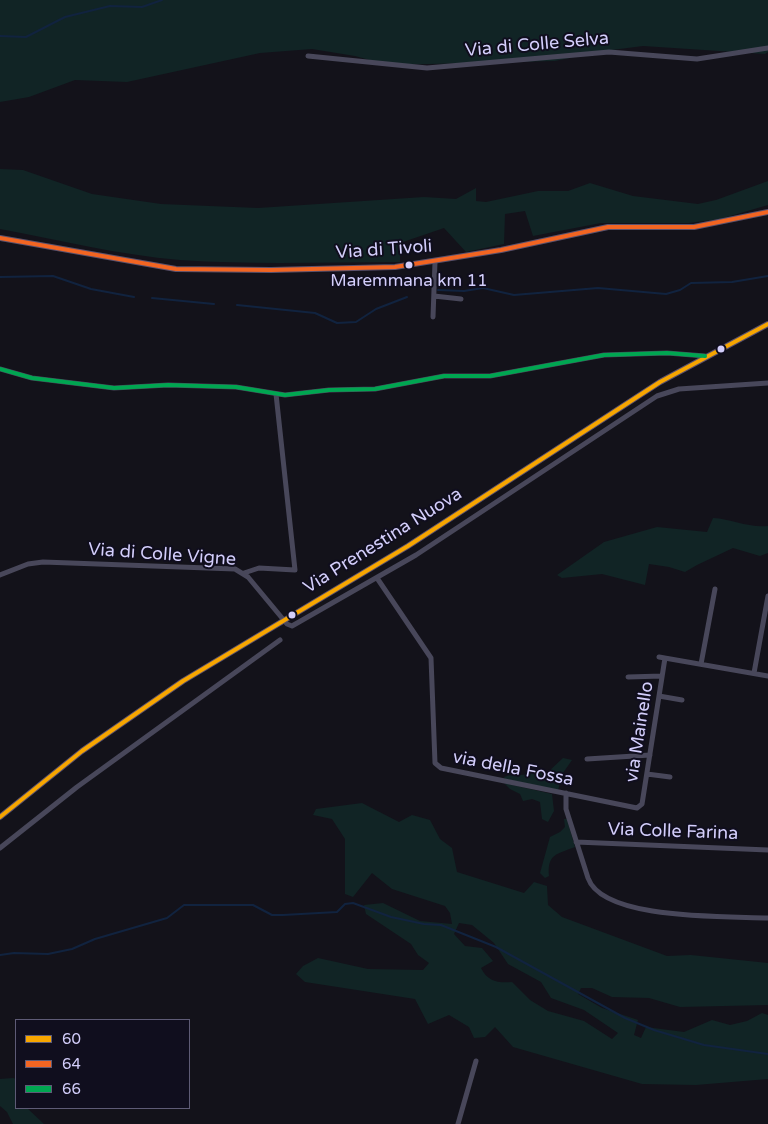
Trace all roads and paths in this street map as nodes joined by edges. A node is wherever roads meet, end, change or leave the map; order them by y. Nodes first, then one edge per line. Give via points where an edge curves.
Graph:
1 (768, 48) edge
2 (308, 56) dead end
3 (768, 212) edge
4 (0, 238) edge
5 (435, 262) junction
6 (434, 296) junction
7 (461, 299) dead end
8 (434, 317) dead end
9 (768, 324) edge
10 (705, 356) junction
11 (0, 369) edge
12 (768, 383) edge
13 (276, 394) junction
14 (244, 573) junction
15 (0, 575) edge
16 (377, 578) junction
17 (715, 589) dead end
18 (768, 596) edge
19 (284, 620) junction
20 (280, 640) dead end
21 (659, 657) dead end
22 (665, 658) junction
23 (702, 664) junction
24 (754, 673) junction
25 (662, 676) junction
26 (768, 676) edge
27 (628, 677) dead end
28 (659, 696) junction
29 (682, 700) dead end
30 (650, 754) junction
31 (587, 759) dead end
32 (647, 774) junction
33 (670, 777) dead end
34 (566, 793) junction
35 (638, 808) joint
36 (0, 818) edge
37 (576, 842) junction
38 (0, 848) edge
39 (768, 850) edge
40 (768, 918) edge
41 (476, 1061) dead end
42 (458, 1124) edge

1 - 2 street, Via di Colle Selva via 697,59 609,52 422,68
3 - 5 main road, Via di Tivoli via 694,227 608,227
4 - 5 main road, Via di Tivoli via 176,269 395,267
5 - 6 street
6 - 7 street
6 - 8 street
9 - 10 main road, Via Prenestina Nuova
10 - 13 street via 662,353 604,355 487,377 444,376 373,390
10 - 19 main road, Via Prenestina Nuova via 596,422 408,546
11 - 13 street via 32,378 114,388 236,386
12 - 16 street via 679,389 657,396
13 - 14 street via 295,570 258,568
14 - 15 street, Via di Colle Vigne via 232,569 44,562 28,564
14 - 19 street, Via di Colle Vigne
16 - 19 street via 294,626
16 - 34 street, via della Fossa via 431,658 437,766
17 - 23 street
18 - 24 street
19 - 36 main road, Via Prenestina Nuova via 183,681 123,722
20 - 38 street via 77,787
21 - 22 street, via Mainello
22 - 23 street, via Mainello
22 - 25 street, via Mainello
23 - 24 street, via Mainello
24 - 26 street, via Mainello
25 - 27 street
25 - 28 street, via Mainello
28 - 29 street
28 - 30 street, via Mainello
30 - 31 street
30 - 32 street, via Mainello
32 - 33 street
32 - 35 street, via Mainello via 642,804
34 - 35 street, via della Fossa
34 - 37 street via 566,809
37 - 39 street, Via Colle Farina
37 - 40 street via 589,882 597,893 606,898 654,912
41 - 42 street

